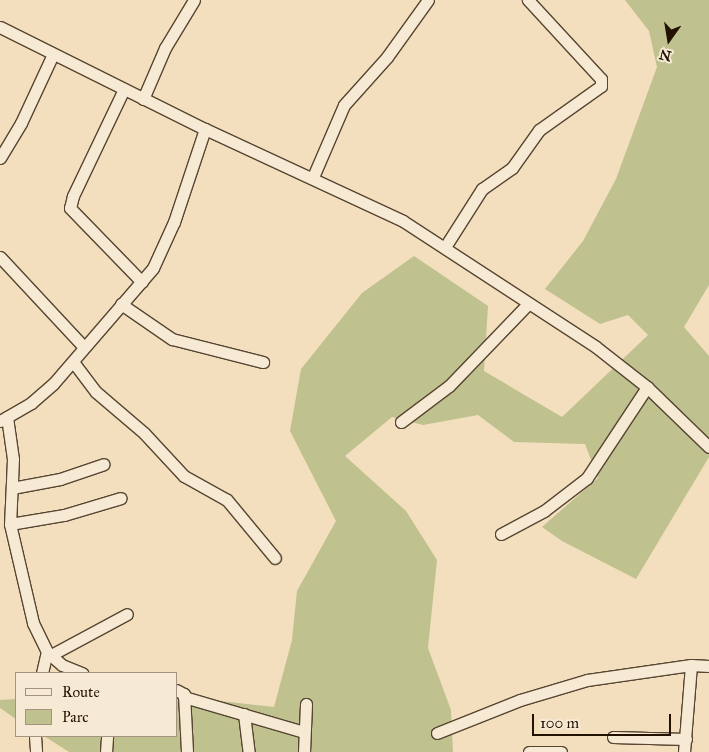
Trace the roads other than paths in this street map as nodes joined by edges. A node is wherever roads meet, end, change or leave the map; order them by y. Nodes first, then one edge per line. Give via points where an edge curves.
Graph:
1 (194, 0) edge
2 (428, 0) edge
3 (528, 0) edge
4 (0, 26) edge
5 (53, 54) junction
6 (124, 89) junction
7 (143, 99) junction
8 (205, 129) junction
9 (0, 158) edge
10 (312, 177) junction
11 (445, 246) junction
12 (0, 257) edge
13 (142, 282) junction
14 (121, 304) junction
15 (528, 304) junction
16 (84, 347) junction
17 (74, 362) junction
18 (263, 362) dead end
19 (647, 387) junction
20 (3, 419) edge
21 (401, 422) dead end
22 (709, 446) edge
23 (104, 464) dead end
24 (12, 488) junction
25 (121, 498) dead end
26 (10, 524) junction
27 (501, 534) dead end
28 (276, 558) dead end
29 (127, 614) dead end
30 (49, 653) junction
31 (691, 665) junction
32 (709, 666) edge
33 (42, 672) edge
34 (80, 672) edge
35 (180, 694) edge
36 (306, 704) dead end
37 (244, 714) junction
38 (304, 732) junction
39 (437, 733) dead end
40 (36, 737) edge
41 (107, 737) edge
42 (612, 737) dead end
43 (686, 739) junction
44 (36, 752) edge
45 (106, 752) edge
46 (187, 752) edge
47 (249, 752) edge
48 (304, 752) edge
49 (529, 752) edge
50 (561, 752) edge
51 (684, 752) edge

1 - 7 street via 165,48
2 - 10 street via 387,57 344,105
3 - 11 street via 601,79 601,86 539,130 512,168 482,189
4 - 5 street
5 - 6 street
5 - 9 street via 22,123
6 - 7 street
6 - 13 street via 70,208
7 - 8 street
8 - 10 street
8 - 13 street via 162,254
10 - 11 street via 403,220
11 - 15 street
12 - 16 street
13 - 14 street
14 - 16 street
14 - 18 street via 172,339
15 - 19 street via 596,347
15 - 21 street via 449,386
16 - 17 street
17 - 20 street via 38,397
17 - 28 street via 96,392 144,433 184,476 227,500
19 - 22 street
19 - 27 street via 587,478 544,511
20 - 24 street via 13,459
23 - 24 street via 60,479
24 - 26 street
25 - 26 street via 64,515
26 - 30 street via 33,622
29 - 30 street
30 - 33 street
30 - 34 street via 62,665
31 - 32 street
31 - 39 street via 587,680 520,700
31 - 43 street
35 - 37 street
35 - 46 street
36 - 38 street
37 - 38 street
37 - 47 street
38 - 48 street
40 - 44 street
41 - 45 street
42 - 43 street
43 - 51 street
49 - 50 street

